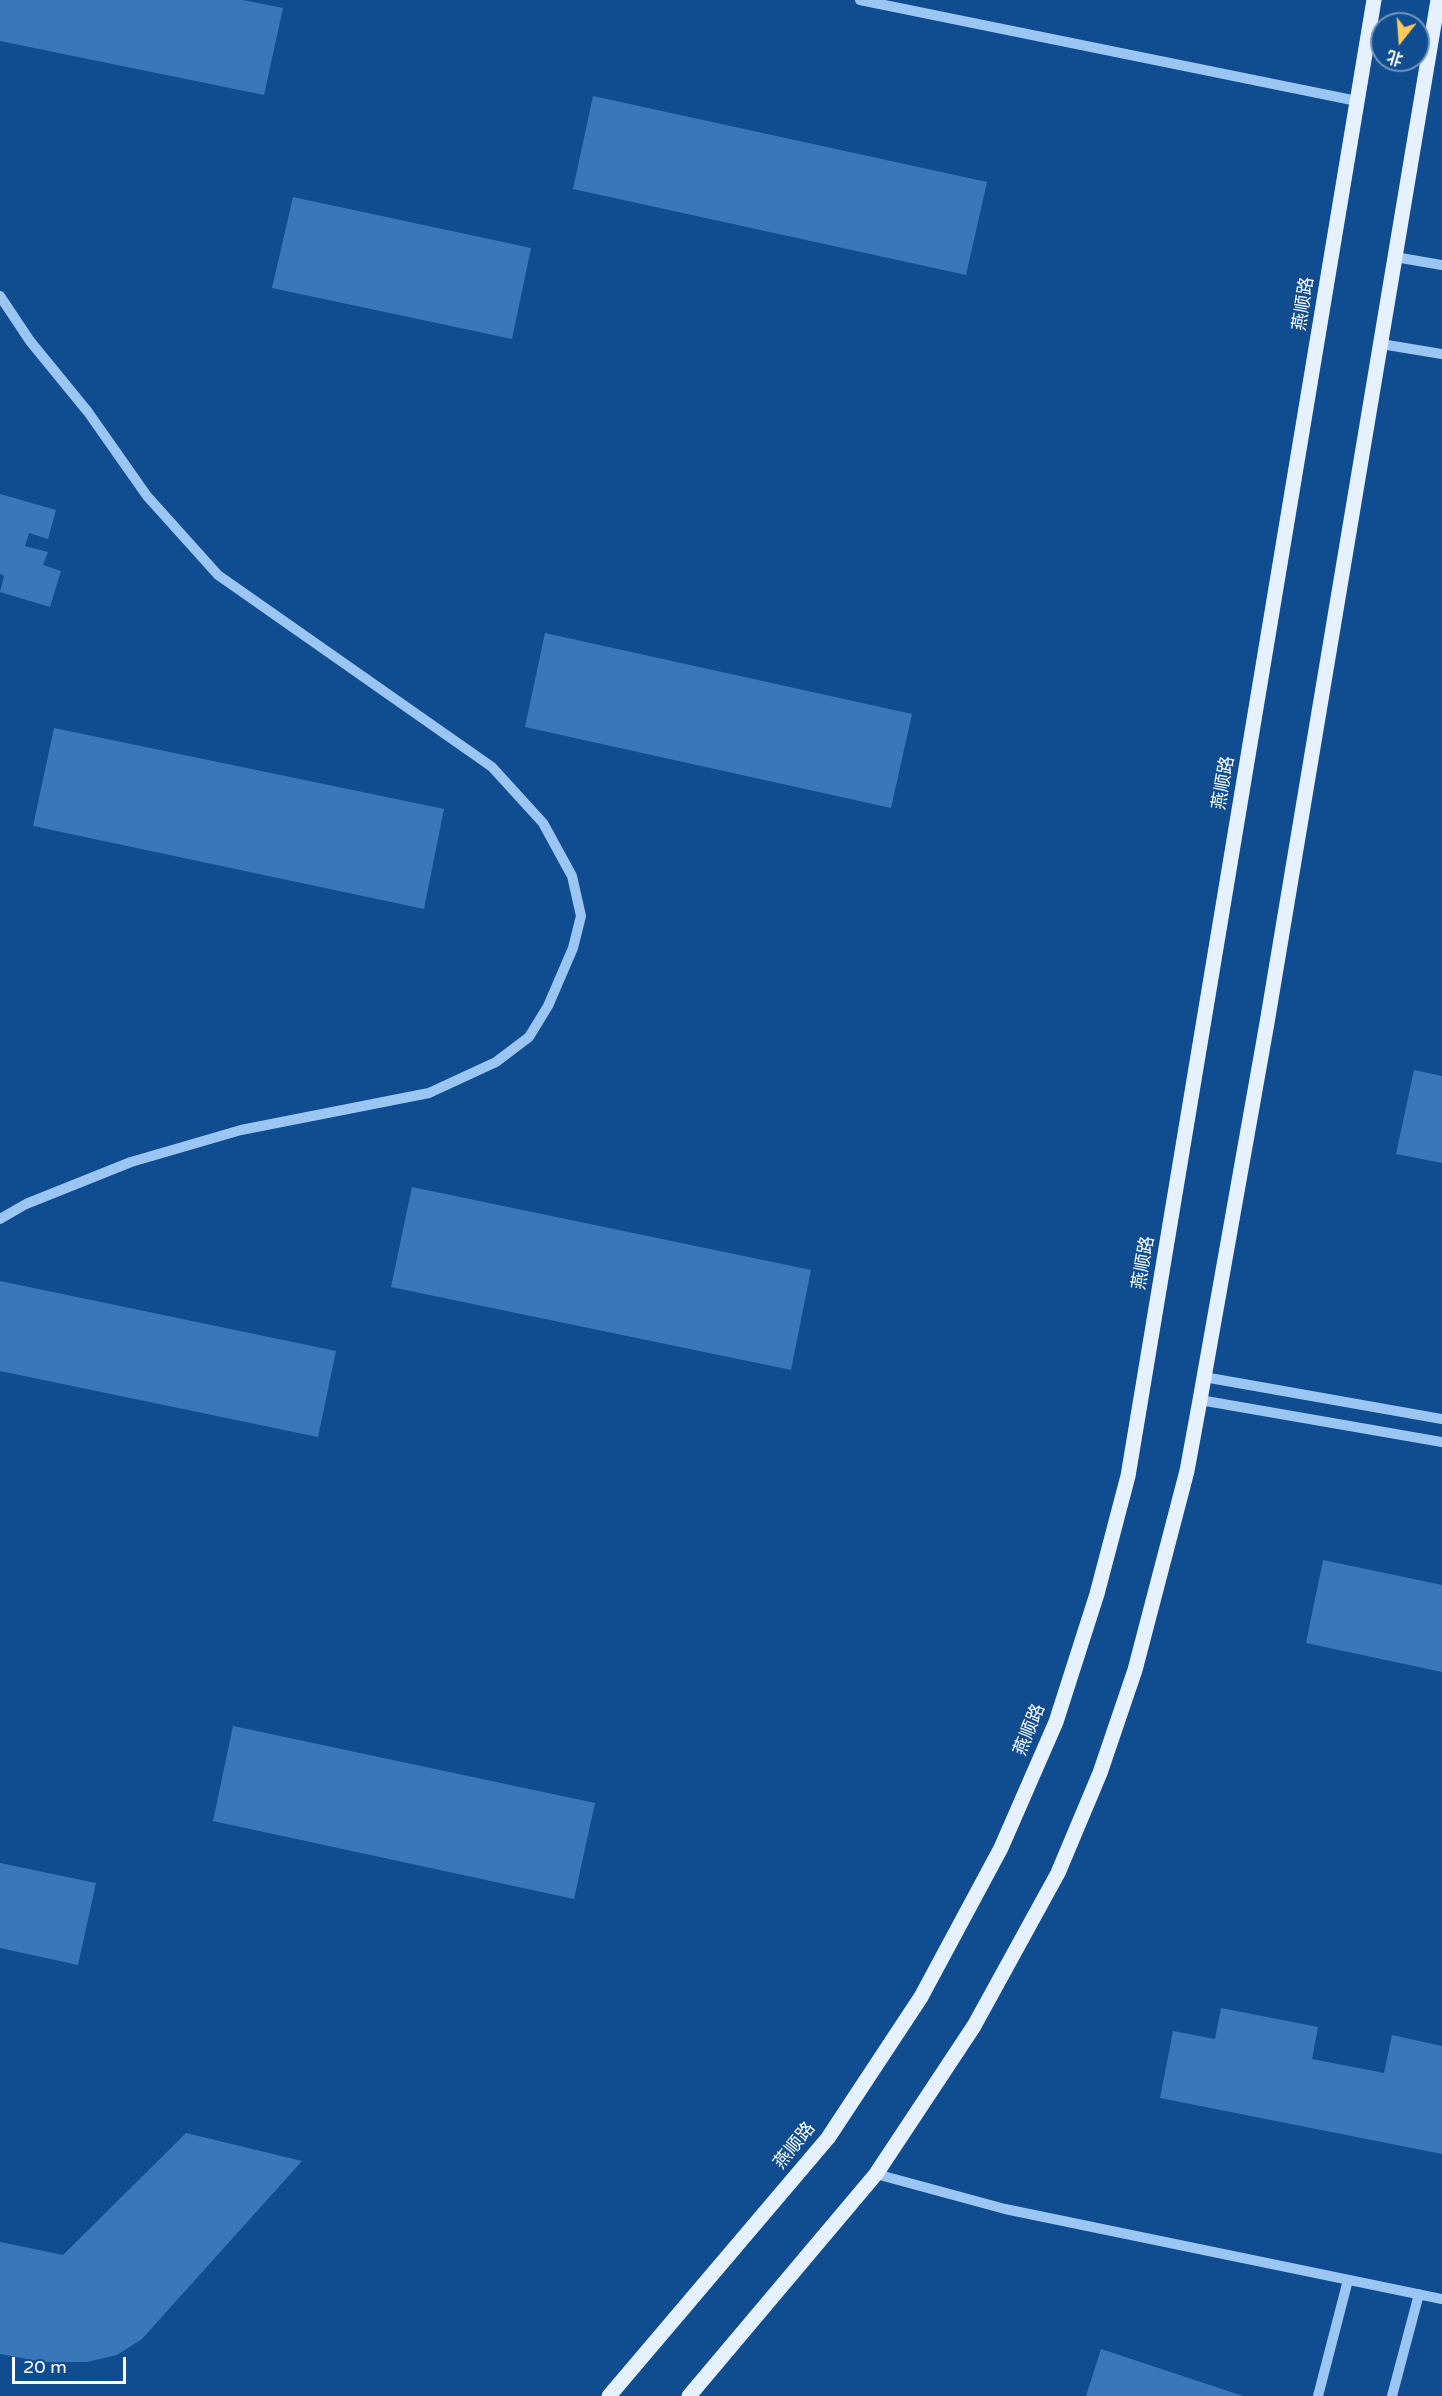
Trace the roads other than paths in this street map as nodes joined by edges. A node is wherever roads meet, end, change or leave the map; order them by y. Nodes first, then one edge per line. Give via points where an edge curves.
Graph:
1 (860, 0) edge
2 (1374, 0) edge
3 (1438, 0) edge
4 (1357, 101) junction
5 (1395, 257) junction
6 (1442, 265) edge
7 (0, 296) edge
8 (1381, 344) junction
9 (1442, 354) edge
10 (0, 1219) edge
11 (1204, 1377) junction
12 (1200, 1400) junction
13 (1442, 1419) edge
14 (1442, 1442) edge
15 (876, 2174) junction
16 (1347, 2280) junction
17 (1419, 2294) junction
18 (1442, 2299) edge
19 (609, 2396) edge
20 (689, 2396) edge
21 (1318, 2396) edge
22 (1392, 2396) edge

1 - 4 lane
2 - 4 main road, 燕顺路
3 - 5 main road
4 - 19 main road, 燕顺路 via 1128,1476 1097,1594 1056,1722 1001,1848 932,1977 828,2138
5 - 6 lane
5 - 8 main road
7 - 10 lane via 147,496 218,575 492,767 543,823 572,876 581,916 573,948 548,1006 529,1037 496,1062 429,1093 241,1130 132,1162 26,1204
8 - 9 lane
8 - 11 main road
11 - 12 main road
11 - 13 lane
12 - 14 lane
12 - 15 main road via 1187,1471 1135,1670 1100,1773 1058,1873 974,2026
15 - 16 lane via 1005,2209
15 - 20 main road
16 - 17 lane
16 - 21 lane
17 - 18 lane
17 - 22 lane

